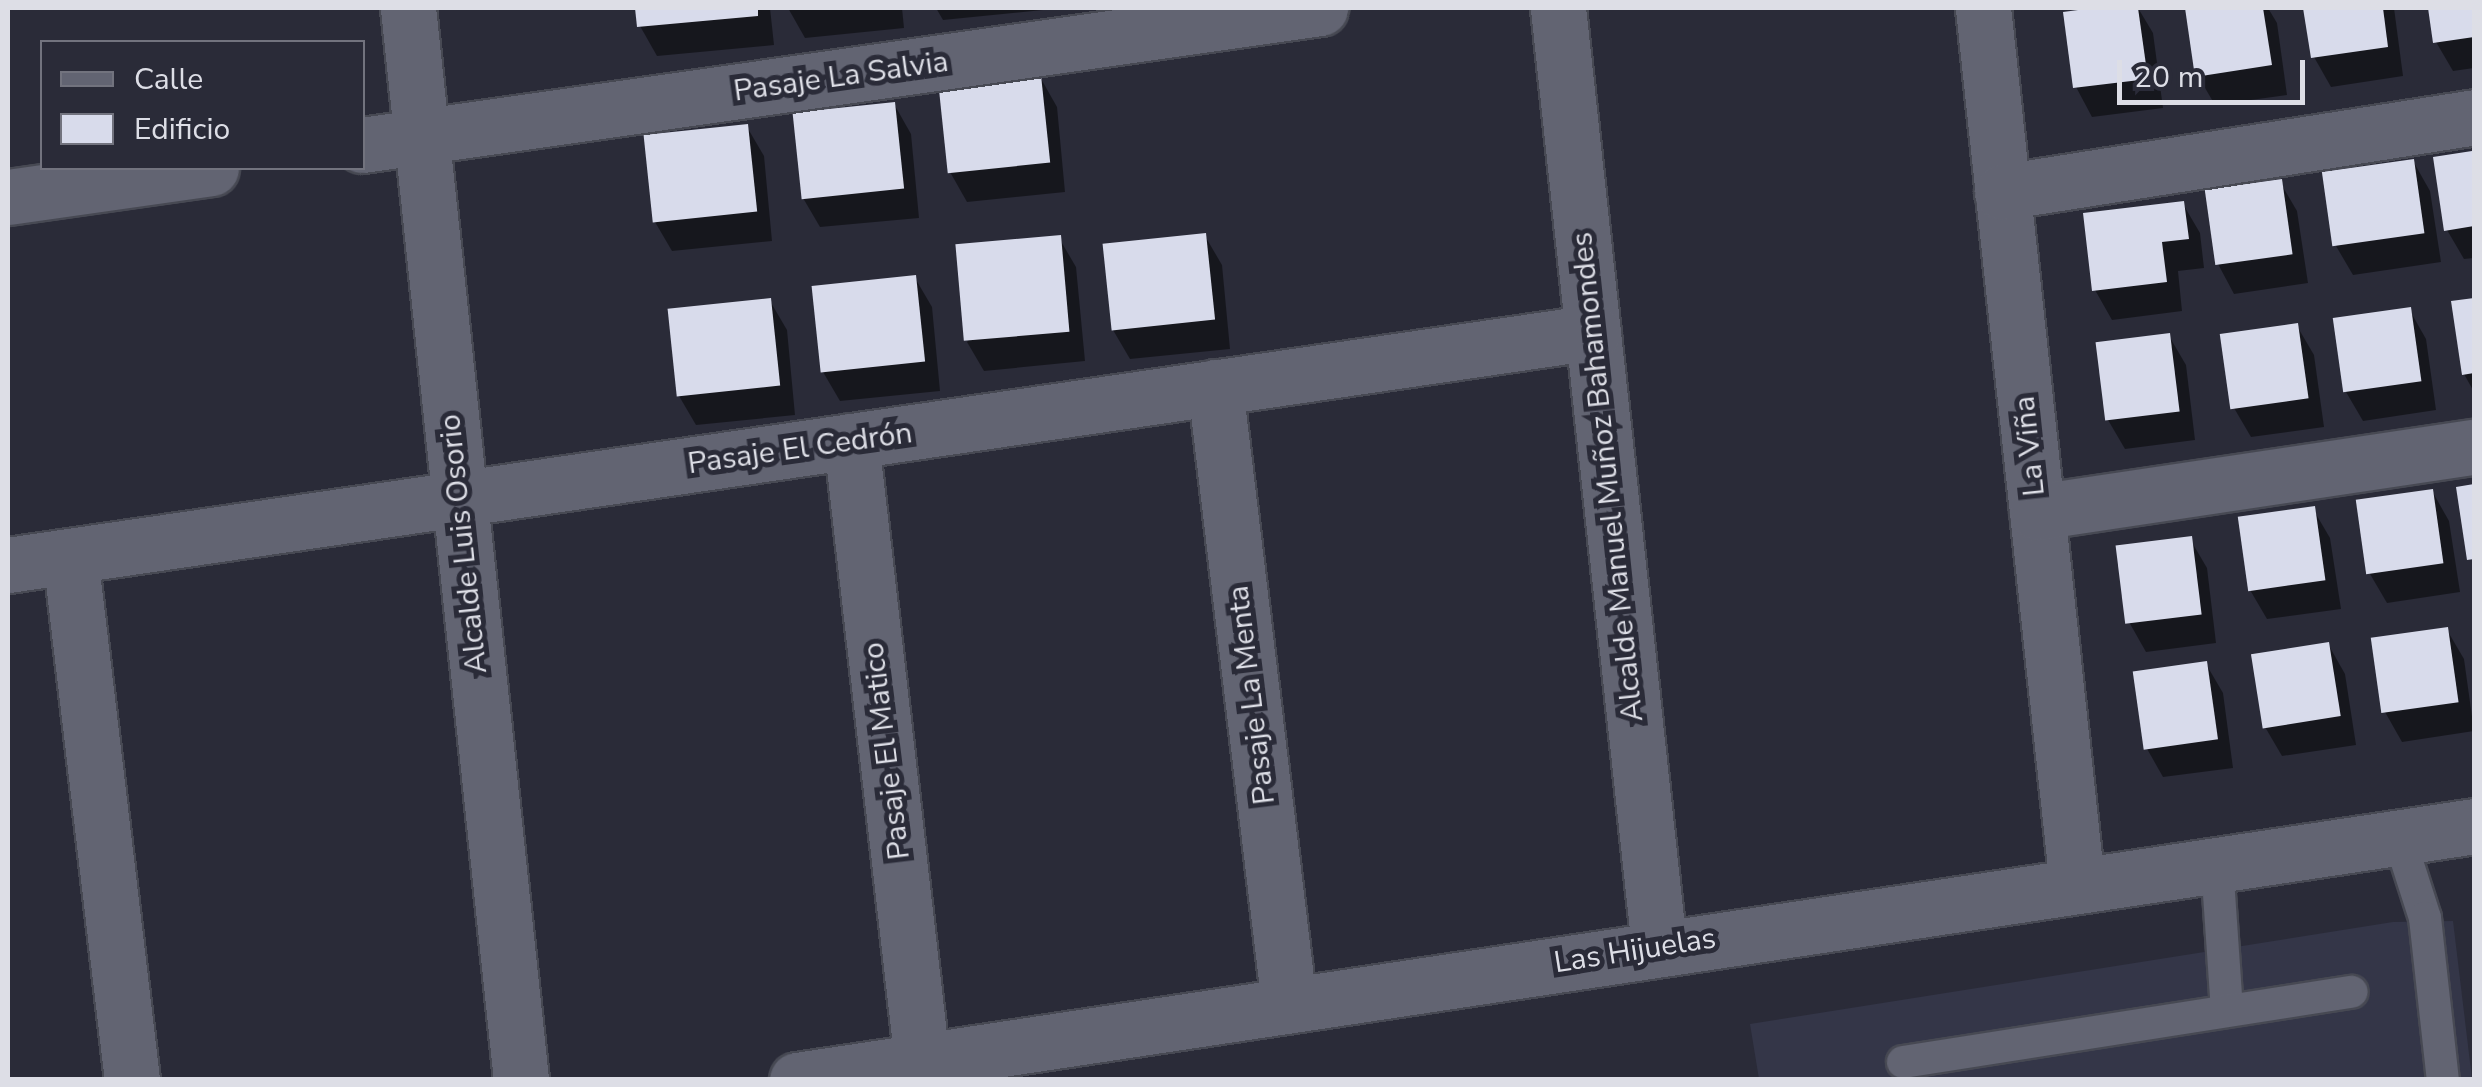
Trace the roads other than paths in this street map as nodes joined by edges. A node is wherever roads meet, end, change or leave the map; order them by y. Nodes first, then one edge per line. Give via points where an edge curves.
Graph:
1 (408, 8) edge
2 (1320, 8) edge
3 (1558, 8) edge
4 (1983, 8) edge
5 (2474, 117) edge
6 (422, 137) junction
7 (365, 146) edge
8 (197, 170) edge
9 (2002, 192) junction
10 (8, 197) edge
11 (1593, 332) junction
12 (1216, 387) junction
13 (851, 441) junction
14 (2474, 446) edge
15 (459, 499) junction
16 (2037, 512) junction
17 (70, 556) junction
18 (8, 565) edge
19 (2474, 826) edge
20 (2400, 837) junction
21 (2217, 864) junction
22 (2078, 885) junction
23 (1658, 947) junction
24 (2352, 992) dead end
25 (1289, 1004) junction
26 (2227, 1009) junction
27 (922, 1060) junction
28 (1903, 1062) dead end
29 (132, 1080) edge
30 (520, 1080) edge
31 (797, 1080) edge
32 (2443, 1080) edge

1 - 6 street, Alcalde Luis Osorio
2 - 6 street, Pasaje La Salvia
3 - 11 street, Alcalde Manuel Muñoz Bahamondes
4 - 9 street, La Viña
5 - 9 street
6 - 7 street, Pasaje La Salvia
6 - 15 street, Alcalde Luis Osorio
8 - 10 street
9 - 16 street, La Viña
11 - 12 street, Pasaje El Cedrón
11 - 23 street, Alcalde Manuel Muñoz Bahamondes
12 - 13 street, Pasaje El Cedrón
12 - 25 street, Pasaje La Menta
13 - 15 street, Pasaje El Cedrón
13 - 27 street, Pasaje El Matico
14 - 16 street
15 - 17 street, Pasaje El Cedrón
15 - 30 street, Alcalde Luis Osorio
16 - 22 street, La Viña
17 - 18 street, Pasaje El Cedrón
17 - 29 street
19 - 20 street, Las Hijuelas
20 - 21 street, Las Hijuelas
20 - 32 lane via 2424,918
21 - 22 street, Las Hijuelas
21 - 26 lane
22 - 23 street, Las Hijuelas
23 - 25 street, Las Hijuelas
24 - 26 lane
25 - 27 street, Las Hijuelas
26 - 28 lane
27 - 31 street, Las Hijuelas

